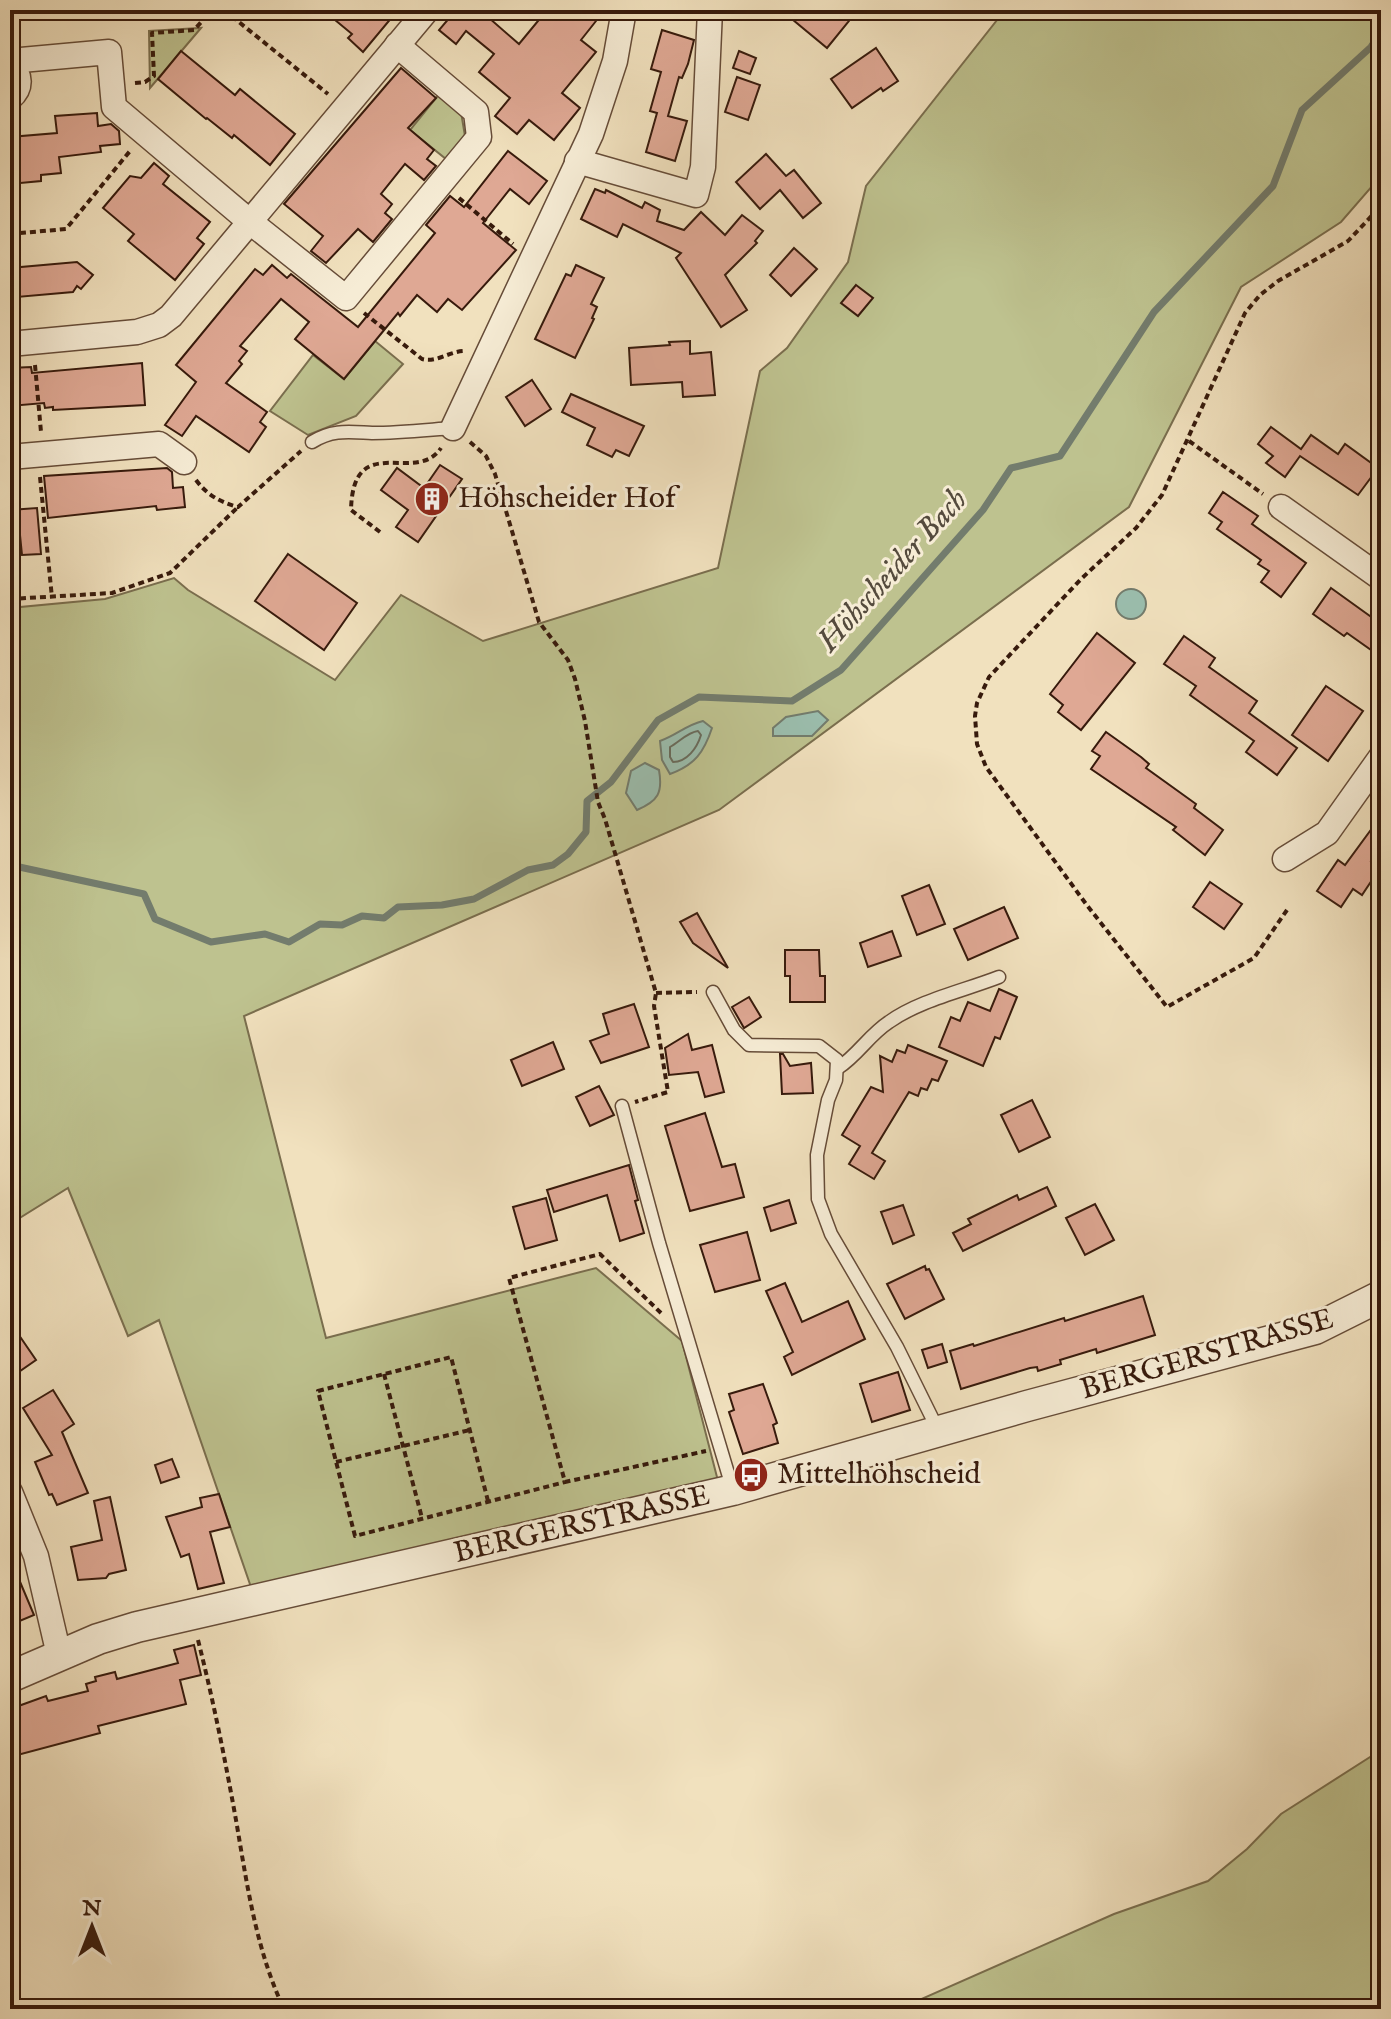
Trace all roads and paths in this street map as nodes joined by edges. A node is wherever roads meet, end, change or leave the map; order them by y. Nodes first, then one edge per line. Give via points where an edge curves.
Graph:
1 (212, 10) edge
2 (224, 10) edge
3 (427, 10) edge
4 (624, 10) edge
5 (710, 10) edge
6 (397, 45) junction
7 (10, 63) edge
8 (112, 85) junction
9 (10, 98) edge
10 (344, 107) junction
11 (144, 133) junction
12 (577, 161) junction
13 (441, 184) junction
14 (1381, 206) edge
15 (249, 221) junction
16 (10, 234) edge
17 (531, 258) junction
18 (346, 298) junction
19 (22, 343) edge
20 (484, 359) junction
21 (453, 428) junction
22 (1188, 441) junction
23 (312, 442) joint
24 (40, 454) junction
25 (10, 457) edge
26 (184, 462) joint
27 (238, 507) junction
28 (1281, 507) joint
29 (380, 532) dead end
30 (1381, 578) edge
31 (52, 598) junction
32 (10, 599) edge
33 (1381, 757) edge
34 (1285, 859) dead end
35 (1287, 910) dead end
36 (999, 977) dead end
37 (713, 992) joint
38 (656, 993) junction
39 (838, 1068) junction
40 (622, 1106) joint
41 (1381, 1296) edge
42 (687, 1338) junction
43 (384, 1374) junction
44 (470, 1430) junction
45 (939, 1432) junction
46 (403, 1446) junction
47 (720, 1448) junction
48 (336, 1462) junction
49 (565, 1482) junction
50 (733, 1490) junction
51 (10, 1492) edge
52 (488, 1501) junction
53 (422, 1518) junction
54 (191, 1614) junction
55 (59, 1655) junction
56 (10, 1677) edge
57 (284, 2009) edge

1 - 8 path via 194,30 152,33 154,76
2 - 10 path
3 - 6 street
4 - 12 street via 615,61
5 - 12 street via 704,194
6 - 10 street
6 - 13 street via 476,112 479,137
7 - 8 street via 109,52
7 - 9 street via 19,83
8 - 11 street via 114,107
10 - 15 street
11 - 15 street
11 - 16 path via 66,229
12 - 17 street
13 - 17 path
13 - 18 street
14 - 22 path via 1348,241 1278,281 1245,313
15 - 18 street
15 - 19 street via 159,325 137,332
17 - 20 street
18 - 20 path via 422,359 437,360 459,351
19 - 24 path
20 - 21 street
21 - 23 lane via 338,431
21 - 29 path via 437,453 424,461 384,462 356,476 351,510
21 - 38 path via 486,456 495,474 539,622 568,660 575,679 598,802
22 - 28 path
22 - 35 path via 1162,495 1136,528 989,677 977,703 977,744 986,767 1020,815 1167,1007 1254,958
23 - 27 path
24 - 25 street
24 - 26 street via 159,444
24 - 31 path
26 - 27 path via 202,489
27 - 31 path via 170,573 112,593
28 - 30 street
31 - 32 path
33 - 34 street via 1327,833
36 - 39 lane via 893,1019
37 - 38 path
37 - 39 lane via 749,1045 819,1046 837,1060
38 - 40 path via 668,1092
39 - 45 lane via 817,1155 818,1199 831,1234
40 - 42 lane
41 - 45 street, BERGERSTRASSE via 1315,1329
42 - 47 lane
42 - 49 path via 600,1254 509,1278
43 - 44 path via 451,1357
43 - 46 path
43 - 48 path via 318,1391
44 - 46 path
44 - 52 path
45 - 50 street, BERGERSTRASSE
46 - 48 path
46 - 53 path
47 - 49 path
47 - 50 lane
48 - 53 path via 355,1536
49 - 52 path
50 - 54 street, BERGERSTRASSE
51 - 55 street via 36,1556
52 - 53 path
54 - 55 street, BERGERSTRASSE via 115,1633
54 - 57 path via 215,1707 255,1926
55 - 56 street, BERGERSTRASSE

